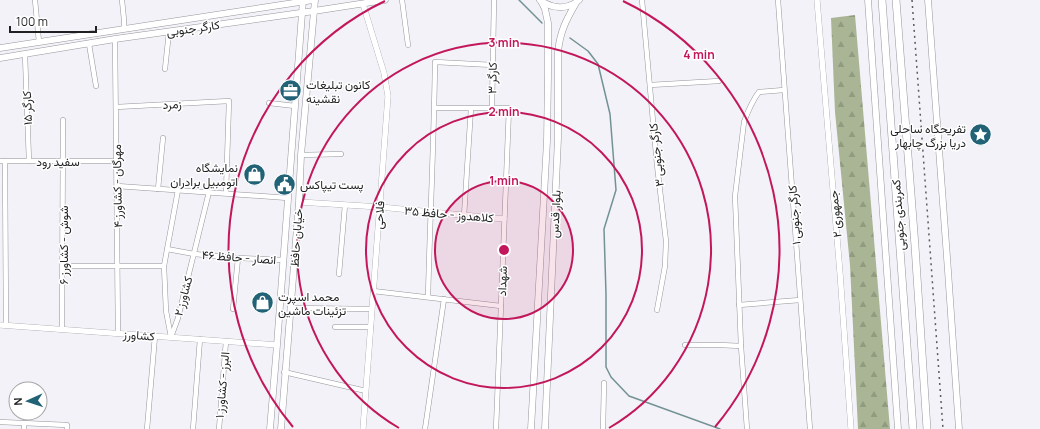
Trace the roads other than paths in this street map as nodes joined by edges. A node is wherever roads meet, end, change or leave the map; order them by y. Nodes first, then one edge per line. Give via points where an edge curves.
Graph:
1 (35, 0) edge
2 (122, 0) edge
3 (314, 0) edge
4 (385, 0) edge
5 (402, 0) edge
6 (494, 0) edge
7 (642, 0) edge
8 (778, 0) edge
9 (817, 0) edge
10 (868, 0) edge
11 (882, 0) edge
12 (896, 0) edge
13 (928, 0) edge
14 (303, 1) edge
15 (541, 1) edge
16 (578, 1) edge
17 (363, 4) junction
18 (314, 11) junction
19 (302, 13) junction
20 (124, 29) junction
21 (169, 32) junction
22 (115, 39) junction
23 (39, 42) junction
24 (23, 44) junction
25 (89, 44) junction
26 (408, 45) dead end
27 (0, 48) edge
28 (25, 55) junction
29 (0, 58) edge
30 (493, 65) junction
31 (165, 69) dead end
32 (719, 81) dead end
33 (650, 85) junction
34 (96, 86) dead end
35 (784, 90) junction
36 (269, 103) dead end
37 (295, 106) junction
38 (116, 107) junction
39 (435, 108) junction
40 (471, 108) junction
41 (492, 108) junction
42 (63, 120) dead end
43 (164, 138) dead end
44 (341, 154) dead end
45 (301, 155) junction
46 (29, 161) junction
47 (63, 161) junction
48 (116, 161) junction
49 (3, 162) edge
50 (117, 186) junction
51 (158, 189) junction
52 (178, 190) junction
53 (209, 192) junction
54 (226, 193) junction
55 (288, 198) junction
56 (299, 202) junction
57 (346, 205) junction
58 (380, 207) junction
59 (430, 213) junction
60 (464, 216) junction
61 (504, 219) junction
62 (167, 250) junction
63 (194, 254) junction
64 (238, 258) junction
65 (284, 260) junction
66 (63, 266) junction
67 (117, 266) junction
68 (164, 266) junction
69 (339, 274) dead end
70 (282, 283) junction
71 (292, 284) junction
72 (373, 291) junction
73 (428, 297) junction
74 (444, 299) junction
75 (800, 300) junction
76 (739, 305) junction
77 (501, 306) junction
78 (290, 308) junction
79 (234, 309) dead end
80 (372, 309) junction
81 (657, 310) dead end
82 (3, 325) edge
83 (335, 327) dead end
84 (371, 327) junction
85 (62, 329) junction
86 (118, 333) junction
87 (155, 336) junction
88 (171, 337) junction
89 (200, 340) junction
90 (226, 341) junction
91 (277, 345) junction
92 (685, 345) dead end
93 (741, 346) junction
94 (284, 372) junction
95 (534, 376) junction
96 (547, 377) junction
97 (604, 383) dead end
98 (366, 391) junction
99 (271, 416) junction
100 (282, 417) junction
101 (0, 422) edge
102 (24, 423) junction
103 (67, 427) edge
104 (24, 429) edge
105 (147, 429) edge
106 (193, 429) edge
107 (219, 429) edge
108 (270, 429) edge
109 (281, 429) edge
110 (365, 429) edge
111 (425, 429) edge
112 (496, 429) edge
113 (531, 429) edge
114 (545, 429) edge
115 (603, 429) edge
116 (747, 429) edge
117 (810, 429) edge
118 (851, 429) edge
119 (898, 429) edge
120 (913, 429) edge
121 (927, 429) edge
122 (959, 429) edge

1 - 23 street
2 - 20 street
3 - 14 main road, کارگر جنوبی
3 - 18 main road, خیابان حافظ
4 - 17 main road, کارگر جنوبی
5 - 26 street
6 - 30 street, کارگر ۳
7 - 33 street, کارگر جنوبی ۳
8 - 35 street, کارگر جنوبی ۱
9 - 118 street, جمهوری ۲
10 - 119 main road
11 - 120 highway, کمربندی جنوبی
12 - 121 highway, کمربندی جنوبی
13 - 122 main road
14 - 19 main road, خیابان حافظ
14 - 20 main road, کارگر جنوبی
15 - 16 main road via 558,7
15 - 95 main road, بلوار قدس via 548,23 547,141
16 - 96 main road, بلوار قدس via 562,29 558,52 558,138
17 - 18 main road, کارگر جنوبی
17 - 58 street, فلاحی via 384,73 388,96
18 - 19 main road, کارگر جنوبی
18 - 45 main road, خیابان حافظ
19 - 21 main road, کارگر جنوبی
19 - 37 main road, خیابان حافظ
20 - 23 main road, کارگر جنوبی
21 - 22 main road, کارگر جنوبی
21 - 31 street
22 - 25 main road, کارگر جنوبی
22 - 38 street, مهرگان - کشاورز ۴
23 - 24 main road, کارگر جنوبی
24 - 27 main road, کارگر جنوبی
24 - 28 main road
25 - 28 main road, کارگر جنوبی
25 - 34 street
28 - 29 main road, کارگر جنوبی
28 - 46 street, کارگر ۱۵
30 - 39 street via 435,62
30 - 41 street, کارگر ۳
32 - 33 street
33 - 81 street, کارگر جنوبی ۳ via 666,241 665,266
35 - 75 street, کارگر جنوبی ۱
35 - 76 street via 759,92 744,122 735,196
36 - 37 street
37 - 55 main road, خیابان حافظ
38 - 48 street, مهرگان - کشاورز ۴
38 - 54 street, زمرد via 229,102
39 - 40 street
39 - 59 street
40 - 41 street
40 - 60 street
41 - 61 street, شهداد via 509,108
42 - 47 street, شوش - کشاورز ۶
43 - 51 street
44 - 45 street
45 - 56 main road, خیابان حافظ
46 - 47 street, سفید رود
46 - 49 street, سفید رود
47 - 48 street, سفید رود
47 - 66 street, شوش - کشاورز ۶
48 - 50 street, مهرگان - کشاورز ۴
49 - 82 street
50 - 51 street
50 - 67 street, مهرگان - کشاورز ۴
51 - 52 street
52 - 53 street
52 - 62 street
53 - 54 street
53 - 63 street, کشاورز ۲
54 - 55 street
55 - 65 main road, خیابان حافظ
56 - 57 street, کلاهدوز - حافظ ۳۵
56 - 71 main road, خیابان حافظ
57 - 58 street, کلاهدوز - حافظ ۳۵
57 - 69 street
58 - 59 street, کلاهدوز - حافظ ۳۵
58 - 72 street, فلاحی
59 - 60 street, کلاهدوز - حافظ ۳۵
59 - 73 street
60 - 61 street, کلاهدوز - حافظ ۳۵
61 - 77 street, شهداد
62 - 63 street, انصار - حافظ ۴۶
62 - 68 street
63 - 64 street, انصار - حافظ ۴۶
63 - 88 street, کشاورز ۲
64 - 65 street, انصار - حافظ ۴۶
64 - 79 street
65 - 70 main road, خیابان حافظ
66 - 67 street
66 - 85 street, شوش - کشاورز ۶
67 - 68 street
67 - 86 street, مهرگان - کشاورز ۴
68 - 88 street via 166,311
70 - 71 main road
70 - 91 main road, خیابان حافظ
71 - 78 main road, خیابان حافظ
72 - 73 street
72 - 80 street, فلاحی
73 - 74 street
74 - 77 street
74 - 111 street
75 - 76 street
75 - 117 street, کارگر جنوبی ۱
76 - 93 street
77 - 112 street, شهداد
78 - 80 street
78 - 94 main road, خیابان حافظ
80 - 84 street, فلاحی
82 - 85 street, کشاورز
83 - 84 street
84 - 98 street, فلاحی
85 - 86 street, کشاورز
86 - 87 street, کشاورز
87 - 88 street, کشاورز
87 - 105 street
88 - 89 street, کشاورز
89 - 90 street, کشاورز
89 - 106 street
90 - 91 street, کشاورز
90 - 107 street, البرز - کشاورز ۱
91 - 99 main road, خیابان حافظ
92 - 93 street
93 - 116 street
94 - 98 street
94 - 100 main road, خیابان حافظ
95 - 96 main road
95 - 113 main road, بلوار قدس
96 - 114 main road, بلوار قدس
97 - 115 street
98 - 110 street, فلاحی
99 - 100 main road
99 - 108 main road, خیابان حافظ
100 - 109 main road, خیابان حافظ
101 - 102 street
102 - 103 street
102 - 104 street

